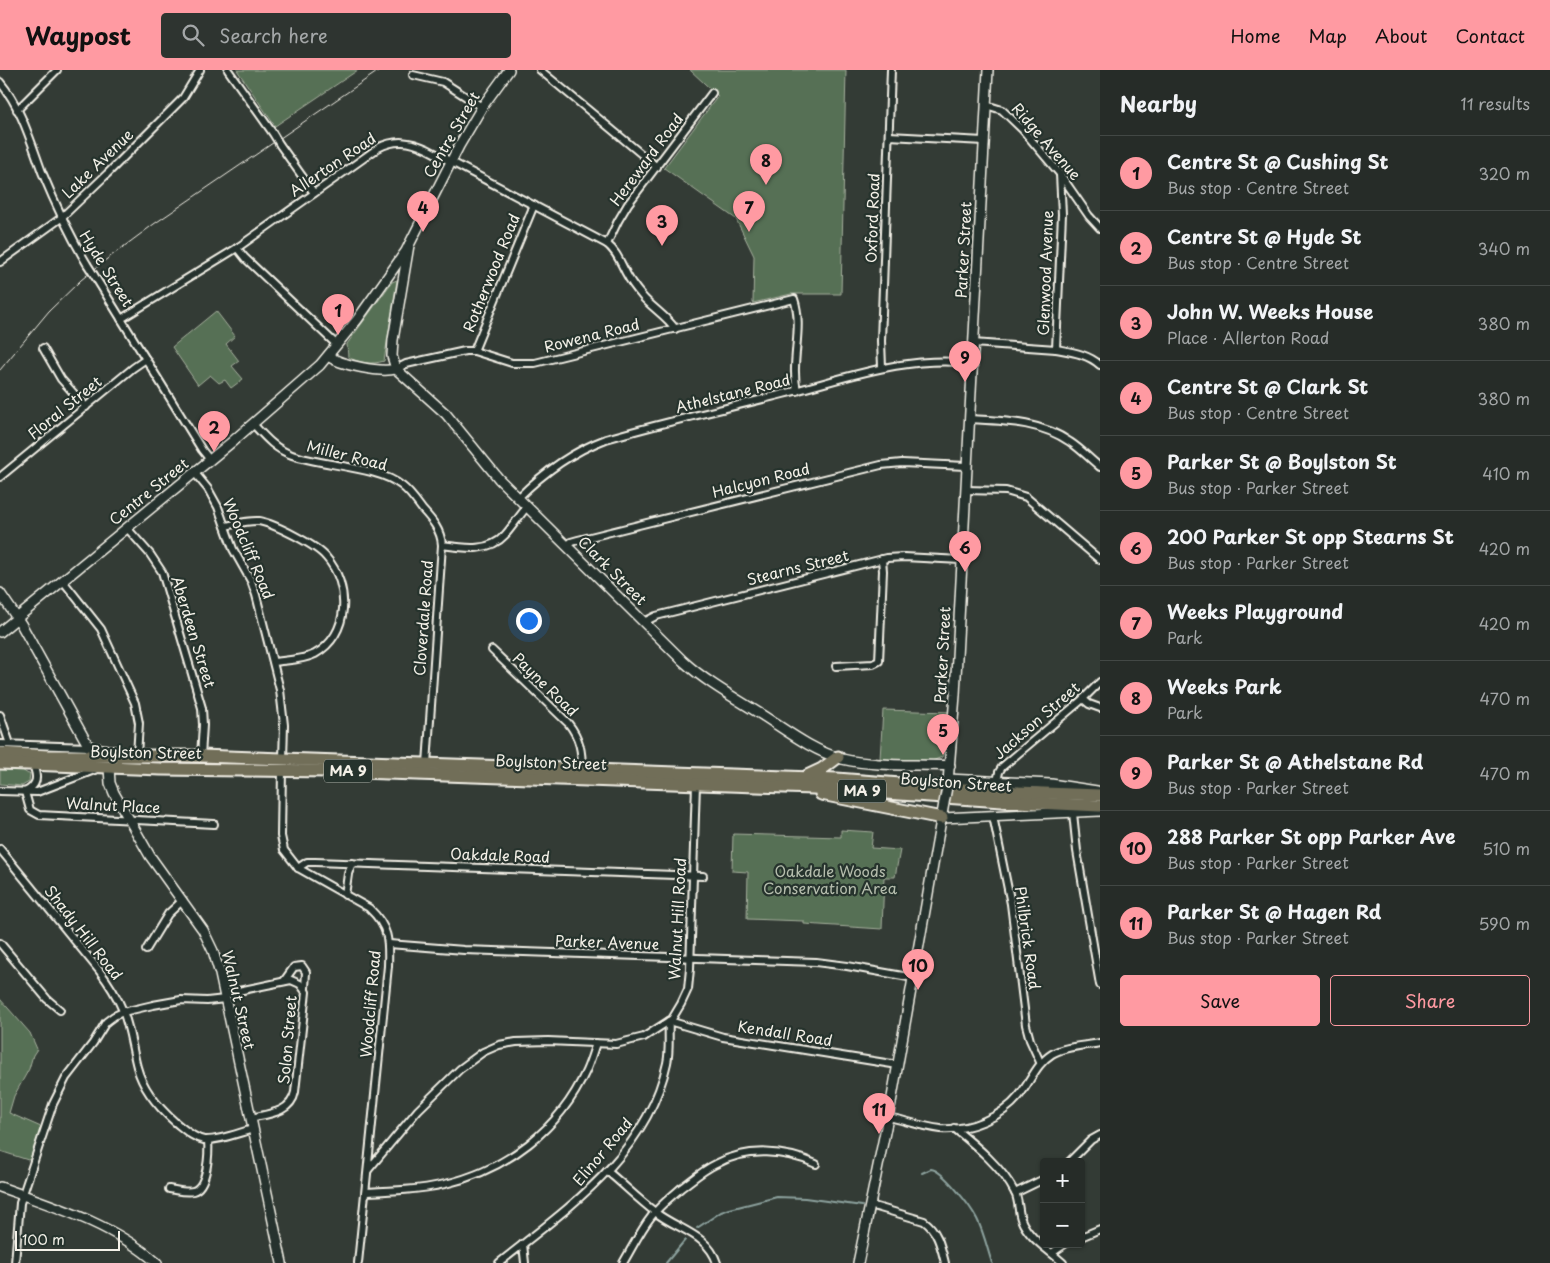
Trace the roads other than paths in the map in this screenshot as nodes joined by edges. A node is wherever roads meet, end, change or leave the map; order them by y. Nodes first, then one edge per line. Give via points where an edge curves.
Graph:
1 (57, 70) edge
2 (200, 70) edge
3 (228, 70) edge
4 (508, 70) edge
5 (540, 70) edge
6 (891, 70) edge
7 (988, 70) edge
8 (413, 75) dead end
9 (0, 82) edge
10 (712, 94) dead end
11 (986, 105) junction
12 (482, 107) junction
13 (17, 110) junction
14 (889, 136) junction
15 (984, 141) junction
16 (450, 161) junction
17 (656, 167) junction
18 (1060, 174) junction
19 (314, 193) junction
20 (534, 205) junction
21 (61, 218) junction
22 (1100, 228) edge
23 (607, 244) junction
24 (409, 245) junction
25 (236, 248) junction
26 (0, 262) edge
27 (121, 319) junction
28 (674, 329) junction
29 (973, 343) junction
30 (337, 345) junction
31 (43, 348) dead end
32 (1056, 350) junction
33 (474, 351) junction
34 (328, 356) junction
35 (146, 359) junction
36 (972, 363) junction
37 (1100, 365) edge
38 (882, 367) junction
39 (396, 370) junction
40 (797, 390) junction
41 (86, 407) junction
42 (969, 418) junction
43 (253, 424) junction
44 (210, 460) junction
45 (966, 466) junction
46 (1100, 467) edge
47 (194, 472) junction
48 (0, 477) edge
49 (965, 490) junction
50 (518, 498) junction
51 (527, 506) junction
52 (225, 526) junction
53 (127, 528) junction
54 (442, 545) junction
55 (566, 546) junction
56 (882, 559) junction
57 (961, 560) junction
58 (1100, 560) edge
59 (63, 581) junction
60 (0, 593) edge
61 (17, 619) junction
62 (644, 622) junction
63 (0, 632) edge
64 (492, 650) dead end
65 (274, 662) junction
66 (836, 666) dead end
67 (1100, 682) edge
68 (1083, 699) junction
69 (1100, 708) edge
70 (0, 715) edge
71 (0, 744) edge
72 (10, 744) junction
73 (89, 747) junction
74 (0, 754) edge
75 (137, 755) junction
76 (201, 756) junction
77 (838, 757) junction
78 (0, 763) edge
79 (33, 764) junction
80 (282, 764) junction
81 (427, 764) junction
82 (950, 766) junction
83 (105, 767) junction
84 (582, 770) junction
85 (803, 778) junction
86 (948, 780) junction
87 (997, 782) junction
88 (696, 784) junction
89 (787, 787) junction
90 (0, 791) edge
91 (1100, 791) edge
92 (25, 792) junction
93 (1100, 795) edge
94 (1100, 806) edge
95 (1100, 811) edge
96 (1073, 813) junction
97 (993, 816) junction
98 (942, 818) junction
99 (129, 820) junction
100 (214, 824) dead end
101 (0, 849) edge
102 (352, 863) junction
103 (298, 868) junction
104 (694, 875) junction
105 (703, 876) dead end
106 (345, 895) junction
107 (183, 900) junction
108 (0, 943) edge
109 (389, 944) junction
110 (146, 950) dead end
111 (690, 958) junction
112 (914, 978) junction
113 (284, 981) junction
114 (1100, 985) edge
115 (304, 988) junction
116 (224, 996) junction
117 (60, 1010) dead end
118 (123, 1012) junction
119 (669, 1021) junction
120 (596, 1043) junction
121 (1100, 1043) edge
122 (1040, 1062) junction
123 (898, 1065) junction
124 (889, 1117) junction
125 (250, 1118) junction
126 (954, 1128) junction
127 (253, 1130) junction
128 (1100, 1135) edge
129 (208, 1140) junction
130 (1073, 1158) edge
131 (816, 1164) dead end
132 (368, 1170) junction
133 (607, 1171) junction
134 (1040, 1181) edge
135 (0, 1187) edge
136 (169, 1189) dead end
137 (366, 1192) junction
138 (1015, 1193) junction
139 (23, 1195) junction
140 (870, 1205) junction
141 (655, 1212) junction
142 (1100, 1229) edge
143 (1085, 1235) edge
144 (523, 1244) junction
145 (1059, 1248) edge
146 (1052, 1253) junction
147 (15, 1263) edge
148 (157, 1263) edge
149 (282, 1263) edge
150 (358, 1263) edge
151 (499, 1263) edge
152 (525, 1263) edge
153 (623, 1263) edge
154 (717, 1263) edge
155 (858, 1263) edge
156 (945, 1263) edge
157 (1063, 1263) edge

1 - 13 street
2 - 21 street, Lake Avenue via 183,98 166,117
3 - 19 street, bridge
4 - 12 main road, Centre Street
5 - 17 street
6 - 14 street, Oxford Road
7 - 11 main road, Parker Street
8 - 12 street via 443,82
9 - 13 street, Hyde Street
10 - 17 street, Hereward Road
11 - 15 main road, Parker Street
11 - 18 street, Ridge Avenue via 1002,110
12 - 16 main road, Centre Street
13 - 21 street, Hyde Street
14 - 15 street
14 - 38 street, Oxford Road
15 - 29 main road, Parker Street
16 - 19 street, Allerton Road via 413,144 390,143 374,150
16 - 20 street, Allerton Road
16 - 24 main road, Centre Street
17 - 23 street, Hereward Road via 621,216
18 - 22 street, Ridge Avenue
18 - 32 street, Glenwood Avenue via 1062,214
19 - 25 street, Allerton Road
20 - 23 street, Allerton Road
20 - 33 street, Rotherwood Road
21 - 26 street, Lake Avenue
21 - 27 street, Hyde Street, bridge
23 - 28 street, Allerton Road via 618,255 642,296
24 - 30 main road, Centre Street
24 - 39 main road via 393,340 392,356
25 - 27 street, Allerton Road
25 - 30 street
27 - 35 street, Hyde Street
28 - 33 street, Rowena Road via 535,363 512,363
28 - 40 street, Rowena Road via 794,299 798,314
29 - 32 street, Glenwood Avenue
29 - 36 main road, Parker Street
30 - 34 main road, Centre Street
31 - 41 street via 61,379
32 - 37 street via 1085,356
33 - 39 street, Rowena Road via 406,364
34 - 39 main road via 353,366
34 - 43 main road, Centre Street
35 - 41 street, Floral Street
35 - 44 street, Hyde Street
36 - 38 street, Athelstane Road via 926,361
36 - 42 main road, Parker Street
38 - 40 street, Athelstane Road
39 - 50 main road, Clark Street via 446,414
40 - 50 street, Athelstane Road via 598,442 548,470
41 - 48 street, Floral Street
42 - 45 main road, Parker Street
42 - 46 street via 1019,422 1044,429 1070,442
43 - 44 main road, Centre Street
43 - 54 street, Miller Road via 272,444 291,455 377,474 396,482 431,520
44 - 47 main road, Centre Street
45 - 49 main road, Parker Street
45 - 55 street, Halcyon Road via 881,465 578,540
47 - 52 street, Woodcliff Road via 212,495
47 - 53 main road, Centre Street
49 - 57 main road, Parker Street
49 - 58 street via 1006,491 1026,497
50 - 51 main road, Clark Street
51 - 54 street, Cloverdale Road via 508,532 496,542 470,548
51 - 55 main road, Clark Street
52 - 65 street, Woodcliff Road via 254,588
52 - 65 street via 254,521 276,527 322,553 340,582 343,612 340,626 330,642 307,657
53 - 59 main road, Centre Street
53 - 76 street, Aberdeen Street via 155,560 167,585 202,708
54 - 81 street, Cloverdale Road
55 - 62 main road, Clark Street
56 - 57 street, Stearns Street
56 - 62 street, Stearns Street via 656,616
56 - 66 street via 879,661
57 - 82 main road, Parker Street
59 - 61 main road, Centre Street
59 - 75 street via 101,629 134,699 138,718
60 - 61 main road
61 - 63 main road, Centre Street
61 - 73 main road
62 - 77 main road, Clark Street via 706,680 803,741
64 - 84 street, Payne Road via 575,732
65 - 80 street, Woodcliff Road via 283,717
67 - 68 street, Jackson Street
68 - 69 street
68 - 87 street, Jackson Street via 1002,767
70 - 72 street
71 - 72 street
72 - 73 street
73 - 75 main road
74 - 75 highway, Boylston Street / MA 9
75 - 76 highway, Boylston Street / MA 9
76 - 80 highway, Boylston Street / MA 9
77 - 82 main road, Boylston Street via 864,762
77 - 85 highway
78 - 79 highway, Boylston Street / MA 9
79 - 83 highway, Boylston Street / MA 9
79 - 92 street via 36,781
80 - 81 highway, Boylston Street / MA 9
80 - 83 highway, Boylston Street / MA 9
80 - 88 highway, Boylston Street / MA 9
80 - 103 street, Woodcliff Road via 281,840 287,855
81 - 84 highway, Boylston Street / MA 9
82 - 86 main road, Parker Street
83 - 92 street via 43,791
83 - 99 main road, Walnut Street
84 - 85 highway, Boylston Street / MA 9
85 - 93 highway, Boylston Street / MA 9
86 - 87 main road, Boylston Street
86 - 98 main road, Parker Street, bridge
87 - 91 main road, Boylston Street via 1051,784
88 - 89 highway, Boylston Street / MA 9
88 - 104 street, Walnut Hill Road
89 - 94 highway, Boylston Street / MA 9
89 - 98 highway
90 - 92 street
92 - 99 street, Walnut Place via 30,808 37,815
95 - 96 main road, Boylston Street
96 - 97 main road, Boylston Street
96 - 114 street
97 - 98 main road, Boylston Street
97 - 122 street, Philbrick Road via 1011,904 1026,1025
98 - 112 main road, Parker Street
99 - 100 street, Walnut Place
99 - 107 main road, Walnut Street via 154,863
101 - 118 street, Shady Hill Road via 98,969
102 - 103 street, Oakdale Road via 311,862
102 - 104 street, Oakdale Road
102 - 106 street
103 - 106 street, Woodcliff Road
104 - 105 street, Oakdale Road
104 - 111 street, Walnut Hill Road
106 - 109 street, Woodcliff Road via 378,916
107 - 110 street via 168,914
107 - 116 main road, Walnut Street via 210,944
108 - 117 street
109 - 111 street, Parker Avenue via 464,950
109 - 132 street, Woodcliff Road
111 - 112 street, Parker Avenue via 816,962
111 - 119 street, Walnut Hill Road via 688,989
112 - 123 main road, Parker Street
113 - 115 street, Solon Street via 294,981
113 - 115 street via 294,967 302,966 306,972
113 - 116 street, Solon Street
115 - 125 street, Solon Street via 306,995 293,1101 281,1110
116 - 118 street, Solon Street via 174,1001
116 - 125 main road, Walnut Street
118 - 129 street, Shady Hill Road via 136,1067 149,1094 186,1132
118 - 139 street via 106,1022 62,1086
119 - 120 street, Walnut Hill Road via 644,1037 629,1042
119 - 123 street, Kendall Road via 723,1037
119 - 133 street, Elinor Road via 668,1061 654,1102 634,1138
120 - 132 street, Walnut Hill Road via 516,1042 483,1052 460,1069 418,1110
120 - 137 street via 570,1100 531,1143 510,1157 445,1184
121 - 122 street via 1060,1050
122 - 126 street via 1010,1107 981,1122
123 - 124 main road, Parker Street
124 - 126 street via 942,1129
124 - 140 main road, Parker Street
125 - 127 main road, Walnut Street
126 - 138 street via 980,1149
127 - 129 street
127 - 149 main road, Walnut Street
128 - 130 street
129 - 136 street via 201,1186 192,1191
131 - 141 street via 786,1154 740,1154 696,1176
132 - 137 street, Woodcliff Road
133 - 141 street
133 - 144 street, Elinor Road via 574,1204
134 - 138 street
135 - 139 main road
137 - 150 street, Woodcliff Road
138 - 146 street via 1026,1228
139 - 147 street
139 - 148 main road via 95,1224
140 - 155 main road, Parker Street
140 - 156 street via 931,1226
141 - 153 street
141 - 154 street via 708,1246
142 - 143 street
144 - 151 street, Elinor Road
144 - 152 street
145 - 146 street
146 - 157 street

